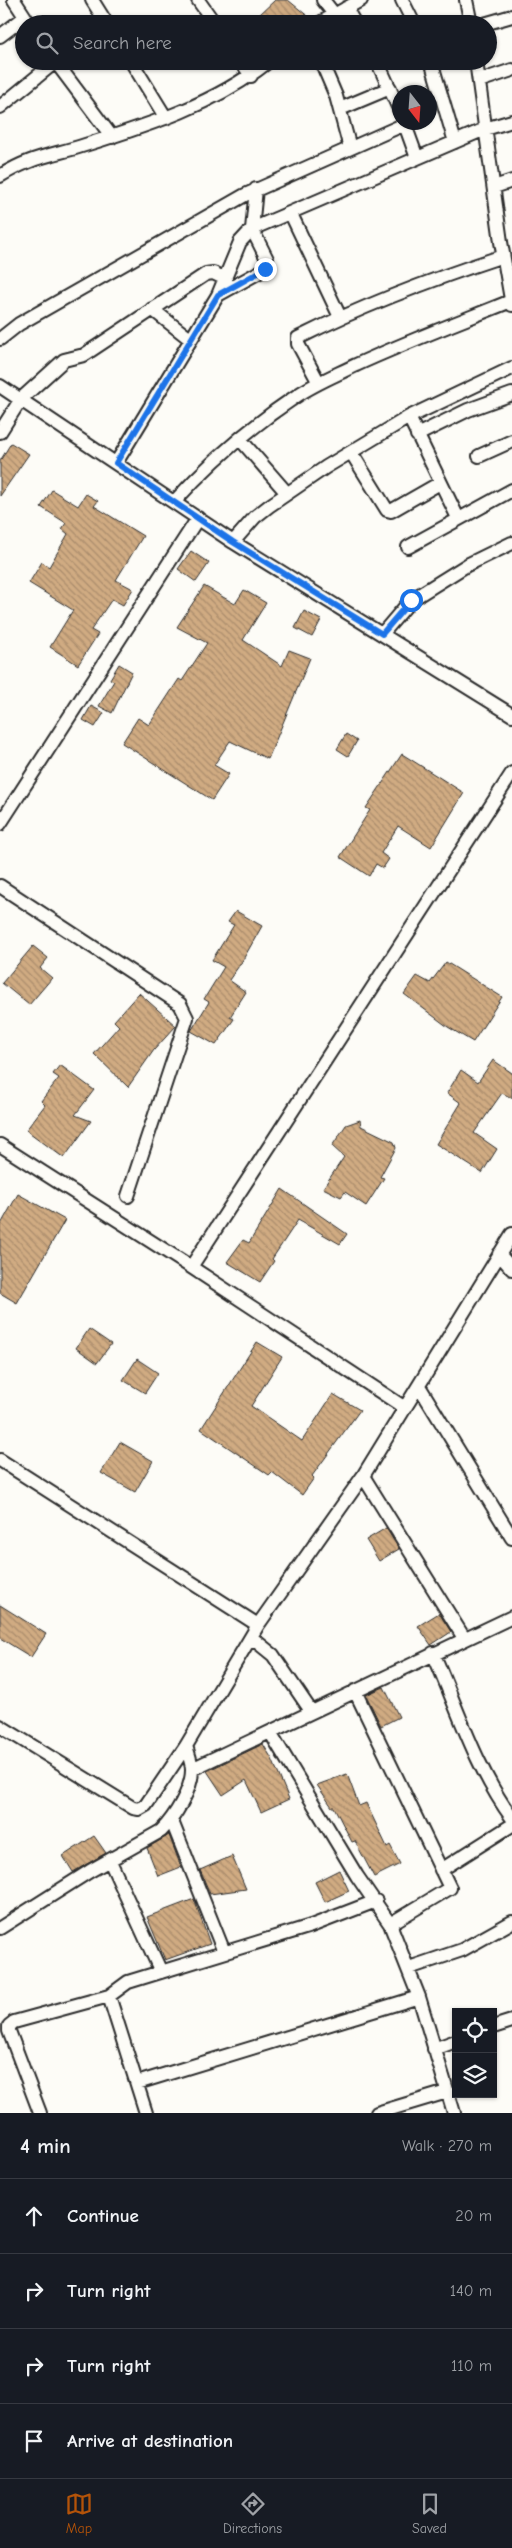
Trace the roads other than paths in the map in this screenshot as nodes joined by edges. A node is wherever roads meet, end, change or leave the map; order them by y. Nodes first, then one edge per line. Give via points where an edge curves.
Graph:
1 (14, 0) edge
2 (92, 0) edge
3 (198, 0) edge
4 (323, 0) edge
5 (402, 0) edge
6 (466, 0) edge
7 (354, 3) edge
8 (334, 14) joint
9 (24, 15) edge
10 (101, 15) edge
11 (209, 15) edge
12 (410, 15) edge
13 (469, 15) edge
14 (512, 16) edge
15 (497, 20) edge
16 (15, 27) edge
17 (0, 36) edge
18 (45, 70) edge
19 (61, 70) edge
20 (137, 70) edge
21 (247, 70) edge
22 (258, 70) edge
23 (325, 70) edge
24 (381, 70) edge
25 (434, 70) edge
26 (477, 70) edge
27 (512, 70) edge
28 (251, 76) junction
29 (479, 81) junction
30 (390, 88) junction
31 (392, 93) edge
32 (0, 107) edge
33 (340, 109) junction
34 (166, 118) junction
35 (512, 122) edge
36 (392, 129) edge
37 (485, 129) junction
38 (407, 130) edge
39 (112, 137) junction
40 (455, 142) junction
41 (350, 148) junction
42 (417, 158) junction
43 (0, 176) edge
44 (512, 181) edge
45 (494, 187) junction
46 (256, 189) junction
47 (291, 214) junction
48 (252, 229) junction
49 (506, 239) edge
50 (503, 256) junction
51 (226, 279) junction
52 (218, 295) junction
53 (512, 303) edge
54 (152, 309) junction
55 (340, 317) junction
56 (3, 331) edge
57 (190, 338) junction
58 (512, 368) edge
59 (319, 383) junction
60 (0, 386) edge
61 (512, 394) edge
62 (20, 399) junction
63 (409, 417) junction
64 (0, 432) edge
65 (417, 435) junction
66 (240, 439) junction
67 (512, 441) edge
68 (351, 452) junction
69 (479, 456) dead end
70 (116, 463) junction
71 (440, 483) junction
72 (512, 490) edge
73 (286, 492) junction
74 (174, 502) junction
75 (198, 518) junction
76 (458, 518) junction
77 (233, 542) junction
78 (512, 544) edge
79 (408, 547) dead end
80 (382, 634) junction
81 (512, 715) edge
82 (512, 772) edge
83 (0, 824) edge
84 (0, 886) edge
85 (0, 1145) edge
86 (128, 1196) dead end
87 (512, 1234) edge
88 (499, 1254) junction
89 (191, 1267) junction
90 (512, 1269) edge
91 (419, 1386) junction
92 (405, 1408) junction
93 (0, 1460) edge
94 (363, 1476) junction
95 (510, 1529) edge
96 (512, 1617) edge
97 (258, 1625) junction
98 (252, 1638) junction
99 (464, 1638) junction
100 (433, 1653) junction
101 (355, 1691) junction
102 (311, 1712) junction
103 (0, 1726) edge
104 (270, 1732) junction
105 (186, 1746) junction
106 (192, 1769) junction
107 (171, 1818) junction
108 (512, 1818) edge
109 (512, 1825) edge
110 (110, 1861) junction
111 (441, 1870) junction
112 (376, 1901) junction
113 (512, 1922) edge
114 (390, 1924) junction
115 (0, 1928) edge
116 (224, 1952) junction
117 (409, 1968) junction
118 (161, 1972) junction
119 (109, 1996) junction
120 (419, 1996) junction
121 (512, 2021) edge
122 (497, 2027) edge
123 (452, 2042) edge
124 (434, 2049) junction
125 (137, 2083) junction
126 (447, 2092) junction
127 (40, 2113) edge
128 (146, 2113) edge
129 (377, 2113) edge
130 (454, 2113) edge

1 - 9 street
2 - 10 street
3 - 11 street
4 - 8 street
5 - 12 street
6 - 13 street
7 - 8 street
14 - 15 street
16 - 17 street
18 - 32 street
19 - 39 street
20 - 34 street
21 - 28 street
22 - 28 street
23 - 33 street
24 - 30 street
25 - 40 street
26 - 29 street
27 - 29 street
28 - 34 street
29 - 37 street
30 - 31 street
30 - 33 street
33 - 41 street
34 - 39 street
35 - 37 street
36 - 41 street
37 - 40 street
37 - 45 street
38 - 42 street
39 - 43 street via 42,155
40 - 42 street
41 - 46 street
42 - 47 street
44 - 45 street
45 - 49 street
46 - 48 street
46 - 56 street
47 - 48 street
47 - 55 street
48 - 51 street via 240,242
48 - 52 street via 267,259 265,269
49 - 50 street
50 - 53 street
50 - 55 street via 445,275
51 - 52 street
51 - 54 street via 213,273 206,274
52 - 57 street
53 - 59 street via 410,341
54 - 57 street
54 - 62 street via 84,355 64,360
55 - 59 street via 297,340
57 - 70 street
58 - 63 street
59 - 66 street
60 - 62 street
61 - 65 street via 468,410
62 - 64 street
62 - 70 street
63 - 65 street
63 - 68 street
65 - 71 street
66 - 73 street
66 - 74 street
67 - 69 street
68 - 71 street via 386,510 391,511
68 - 73 street
70 - 74 street
71 - 76 street
72 - 76 street
73 - 77 street via 255,517
74 - 75 street
75 - 77 street
75 - 83 street
76 - 79 street
77 - 80 street
78 - 80 street via 467,565 411,600
80 - 81 street
82 - 89 street
84 - 86 street via 186,1011 187,1018 168,1080
85 - 89 street
87 - 88 street
88 - 90 street
88 - 91 street
89 - 92 street
91 - 92 street
91 - 95 street
92 - 94 street
93 - 97 street
94 - 97 street
94 - 99 street
96 - 99 street
97 - 98 street
98 - 102 street via 279,1663
98 - 105 street
99 - 100 street
100 - 101 street
100 - 108 street via 481,1768 494,1794
101 - 102 street
101 - 111 street
102 - 104 street
103 - 105 street via 133,1808 146,1805
104 - 106 street
104 - 112 street via 357,1876
105 - 106 street
106 - 107 street via 190,1783
107 - 110 street via 162,1831
107 - 116 street
109 - 111 street
110 - 115 street
110 - 118 street
111 - 114 street via 450,1888
112 - 114 street
112 - 116 street via 311,1926
113 - 117 street via 462,1950
114 - 117 street
116 - 118 street
117 - 120 street
118 - 119 street via 128,1982
119 - 125 street
119 - 127 street via 32,2016 10,2026 11,2038
120 - 124 street
120 - 125 street
121 - 122 street
123 - 124 street
124 - 126 street
125 - 128 street
126 - 129 street
126 - 130 street

